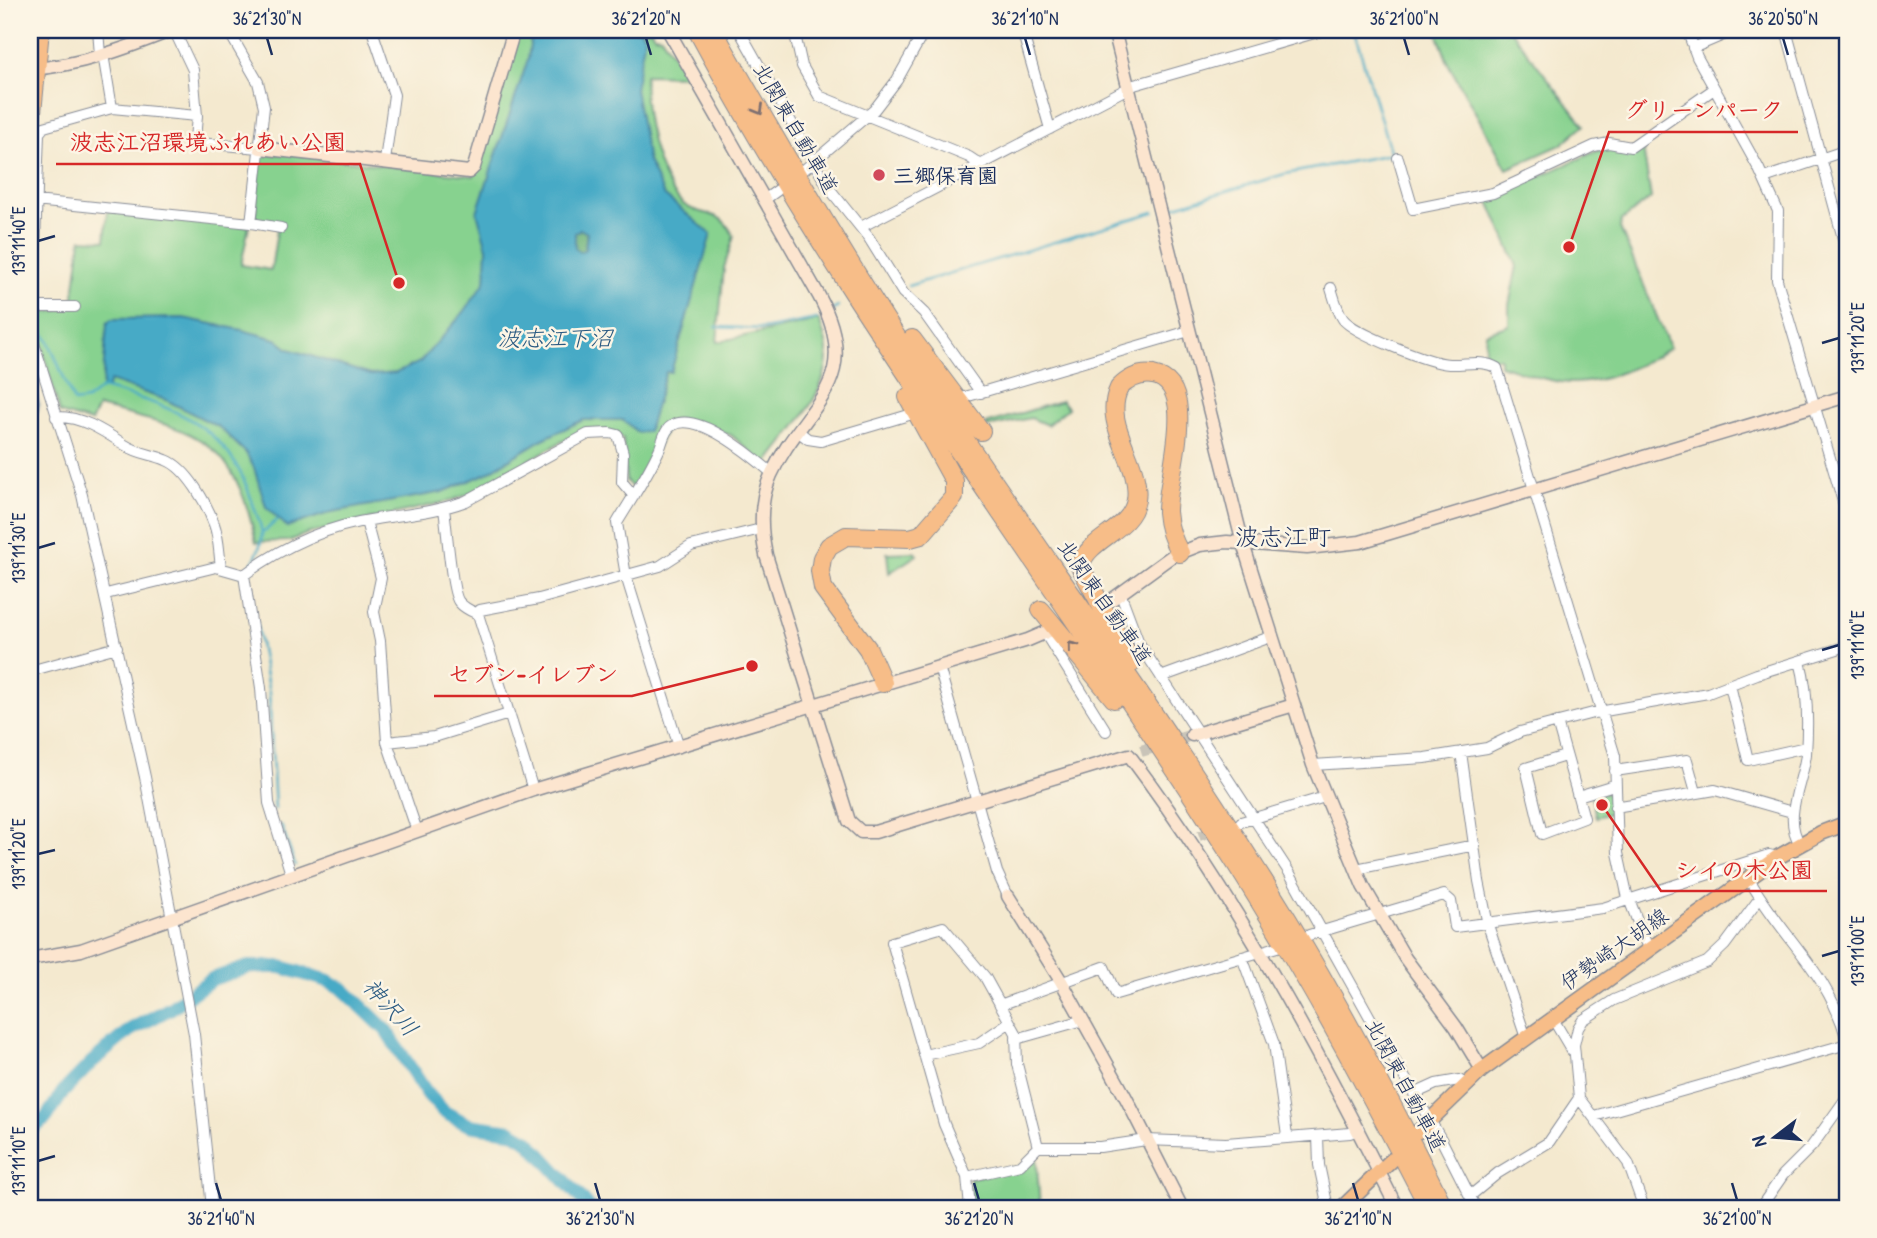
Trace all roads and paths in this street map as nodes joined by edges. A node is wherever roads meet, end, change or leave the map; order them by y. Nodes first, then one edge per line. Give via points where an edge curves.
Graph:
1 (40, 30) edge
2 (98, 30) edge
3 (173, 30) edge
4 (228, 30) edge
5 (372, 30) edge
6 (514, 30) edge
7 (668, 30) edge
8 (697, 30) edge
9 (713, 30) edge
10 (739, 30) edge
11 (794, 30) edge
12 (925, 30) edge
13 (1022, 30) edge
14 (1114, 30) edge
15 (1325, 30) edge
16 (1687, 30) edge
17 (1735, 30) edge
18 (1786, 30) edge
19 (1693, 48) junction
20 (101, 55) junction
21 (33, 69) edge
22 (1128, 88) junction
23 (1714, 89) junction
24 (112, 108) junction
25 (197, 116) junction
26 (869, 117) junction
27 (1050, 129) junction
28 (33, 132) edge
29 (260, 148) junction
30 (1847, 150) edge
31 (1398, 158) dead end
32 (1821, 158) junction
33 (816, 161) junction
34 (385, 162) junction
35 (981, 166) junction
36 (805, 169) dead end
37 (1764, 178) junction
38 (804, 188) junction
39 (778, 190) dead end
40 (764, 200) junction
41 (35, 201) junction
42 (251, 223) junction
43 (861, 227) junction
44 (281, 228) dead end
45 (1847, 253) edge
46 (838, 271) junction
47 (30, 283) edge
48 (1331, 288) dead end
49 (30, 307) edge
50 (75, 307) dead end
51 (30, 331) edge
52 (1189, 331) junction
53 (981, 393) junction
54 (1847, 396) edge
55 (965, 397) dead end
56 (1815, 406) junction
57 (909, 415) dead end
58 (56, 417) junction
59 (981, 431) dead end
60 (799, 432) junction
61 (772, 473) junction
62 (1533, 492) junction
63 (634, 496) junction
64 (444, 509) junction
65 (1847, 514) edge
66 (366, 521) junction
67 (1107, 526) dead end
68 (761, 529) junction
69 (917, 544) dead end
70 (1243, 544) junction
71 (1180, 553) junction
72 (221, 567) junction
73 (243, 575) junction
74 (626, 576) junction
75 (106, 594) junction
76 (1115, 598) joint
77 (1041, 610) dead end
78 (478, 614) junction
79 (1047, 632) joint
80 (1273, 636) junction
81 (1847, 646) edge
82 (117, 647) junction
83 (1800, 661) junction
84 (939, 667) junction
85 (30, 671) edge
86 (1161, 677) junction
87 (883, 683) junction
88 (1730, 684) junction
89 (1294, 705) junction
90 (814, 706) junction
91 (1601, 712) junction
92 (509, 714) junction
93 (1557, 722) junction
94 (1106, 731) dead end
95 (1196, 734) junction
96 (387, 742) junction
97 (679, 747) junction
98 (1806, 747) junction
99 (1461, 752) junction
100 (1565, 756) junction
101 (1313, 765) junction
102 (1615, 771) junction
103 (1195, 776) junction
104 (1614, 785) junction
105 (533, 790) junction
106 (1696, 792) junction
107 (1578, 796) junction
108 (1325, 797) junction
109 (977, 800) junction
110 (1615, 807) junction
111 (1792, 813) junction
112 (1255, 819) junction
113 (1241, 822) dead end
114 (1847, 822) edge
115 (417, 831) junction
116 (1199, 836) tunnel mouth
117 (1186, 840) junction
118 (1800, 844) junction
119 (1475, 845) junction
120 (1231, 856) junction
121 (1778, 858) junction
122 (1356, 869) junction
123 (291, 874) junction
124 (1749, 879) junction
125 (1008, 896) joint
126 (1759, 899) junction
127 (1629, 900) junction
128 (1379, 914) junction
129 (170, 918) junction
130 (1488, 925) junction
131 (1320, 931) junction
132 (1309, 935) dead end
133 (1277, 947) dead end
134 (1649, 951) junction
135 (1261, 952) junction
136 (1242, 957) junction
137 (30, 959) edge
138 (1061, 981) junction
139 (1000, 1005) junction
140 (1553, 1019) junction
141 (1080, 1021) junction
142 (1010, 1022) junction
143 (1526, 1038) junction
144 (1016, 1039) junction
145 (1847, 1042) edge
146 (924, 1055) junction
147 (1575, 1056) junction
148 (1482, 1070) junction
149 (1465, 1084) junction
150 (1414, 1094) junction
151 (1847, 1097) edge
152 (1579, 1098) junction
153 (1594, 1116) junction
154 (1430, 1119) junction
155 (1359, 1129) junction
156 (1419, 1131) dead end
157 (1287, 1136) junction
158 (1318, 1136) junction
159 (1146, 1140) junction
160 (1038, 1147) junction
161 (1392, 1160) dead end
162 (1379, 1172) junction
163 (967, 1177) junction
164 (1469, 1196) junction
165 (212, 1208) edge
166 (970, 1208) edge
167 (1182, 1208) edge
168 (1328, 1208) edge
169 (1342, 1208) edge
170 (1397, 1208) edge
171 (1429, 1208) edge
172 (1444, 1208) edge
173 (1476, 1208) edge
174 (1644, 1208) edge
175 (1760, 1208) edge

1 - 21 highway
2 - 20 street
3 - 20 street
3 - 25 street via 193,70
4 - 29 street via 262,94
5 - 34 street via 394,95
6 - 34 street via 472,170
7 - 40 street
8 - 46 highway, 北関東自動車道
9 -> 38 highway, 北関東自動車道
10 - 33 street
11 - 26 street via 802,66 815,91
12 - 26 street via 897,80
13 - 27 street
14 - 22 street
15 - 22 street
16 - 19 street
17 - 19 street
18 - 32 street
19 - 23 street
20 - 21 street
20 - 24 street
21 - 28 highway
22 - 27 street
22 - 52 street
23 - 31 street via 1632,148 1609,143 1594,146 1493,193 1413,209
23 - 37 street
24 - 25 street
24 - 28 street
25 - 29 street via 198,143
26 - 33 street
26 - 35 street
27 - 35 street
28 - 41 street
29 - 34 street
29 - 42 street
30 - 32 street
32 - 37 street
32 - 45 street
33 - 36 street
33 - 43 street via 828,187
35 - 43 street
37 - 56 street via 1778,211 1777,280
38 - 59 highway
38 - 103 highway, 北関東自動車道 via 924,379
39 - 40 street
40 - 60 street via 826,309 834,336 829,387
41 - 42 street
41 - 47 street
42 - 44 street
43 - 53 street via 903,293 924,313
46 - 87 highway via 955,487 952,500 921,535 846,536 829,546 822,558 823,588 868,649
46 - 120 highway, 北関東自動車道
48 - 62 street via 1344,321 1385,342 1446,364 1489,363 1497,368
49 - 50 street
51 - 58 street
52 - 53 street
52 - 70 street
53 - 55 street
54 - 56 street
56 - 62 street
56 - 65 street
57 - 60 street via 821,441
58 - 72 street via 94,426 141,454 175,466 213,520
58 - 75 street via 82,495
60 - 61 street
61 - 63 street via 734,441 699,426 677,424 667,430 650,472
61 - 68 street
62 - 70 street via 1350,544 1290,548
62 - 91 street
63 - 64 street via 622,482 618,435 597,433 572,441 503,482
63 - 74 street via 617,523
64 - 66 street
64 - 78 street via 454,591 466,610
66 - 73 street via 305,538
66 - 96 street via 381,578 374,612
67 - 71 highway via 1126,512 1131,494 1110,417 1110,395 1130,373 1161,373 1178,386 1185,406 1172,513
68 - 74 street via 691,546 660,566
68 - 90 street via 765,555
69 - 87 highway via 848,541 833,550 825,565 831,589 873,648
70 - 71 street via 1211,543
70 - 80 street
71 - 76 street
71 - 103 highway via 1167,509 1179,400 1166,381 1153,375 1138,376 1119,388 1113,408 1135,485 1134,507 1124,522 1083,557 1081,572
72 - 73 street
72 - 75 street
73 - 123 street via 261,688 269,803
74 - 78 street
74 - 97 street
75 - 82 street
76 - 86 street
120 -> 77 highway
78 - 92 street
79 - 84 street
79 - 94 street
80 - 86 street
80 - 89 street
81 - 83 street
82 - 85 street
82 - 129 street
83 - 88 street
83 - 98 street
84 - 87 street
84 - 109 street
86 - 95 street
87 - 90 street
88 - 91 street via 1708,693
88 - 98 street via 1748,760
89 - 95 street
89 - 101 street
90 - 97 street
90 - 109 street via 849,821 857,831 875,832
91 - 93 street
91 - 102 street
92 - 96 street via 434,737
92 - 105 street
93 - 99 street via 1492,746
93 - 100 street
95 - 112 street
96 - 115 street
97 - 105 street
98 - 111 street
99 - 101 street
99 - 119 street
100 - 107 street
100 - 107 street via 1526,768 1542,834 1584,818
101 - 108 street
102 - 104 street
102 - 106 street via 1687,760
103 - 172 highway, 北関東自動車道 via 1330,992
104 - 107 street
104 - 110 street
105 - 115 street
106 - 110 street
106 - 111 street via 1724,790
108 - 112 street
108 - 122 street
109 - 117 street via 1135,753
109 - 125 street
110 - 127 street via 1618,853
111 - 118 street
112 - 113 street
112 - 131 street
114 - 118 main road, 伊勢崎大胡線
115 - 123 street
116 - 117 street
117 - 135 street
118 - 121 main road, 伊勢崎大胡線
119 - 122 street
119 - 130 street
120 - 171 highway, 北関東自動車道 via 1318,999
121 - 124 main road, 伊勢崎大胡線
121 - 127 street via 1769,855
122 - 128 street
123 - 129 street
124 - 126 street
124 - 134 main road, 伊勢崎大胡線
125 - 138 street
126 - 145 street via 1826,986
126 - 147 street via 1707,962 1620,997 1583,1020 1575,1037
127 - 130 street
127 - 134 street
128 - 130 street via 1446,895 1454,926
128 - 131 street
128 - 148 street
129 - 137 street via 81,950
129 - 165 street via 190,1012
130 - 143 street
131 - 132 street
131 - 150 street
133 - 135 street
134 - 140 main road, 伊勢崎大胡線
135 - 136 street
135 - 155 street
136 - 138 street via 1116,994 1104,967
136 - 157 street via 1274,1044
138 - 139 street
138 - 141 street
139 - 142 street
139 - 146 street via 985,977 943,927 891,942
140 - 143 main road, 伊勢崎大胡線
140 - 147 street
141 - 144 street
141 - 159 street
142 - 144 street
142 - 146 street via 979,1043
143 - 148 main road, 伊勢崎大胡線
144 - 160 street via 1017,1064
145 - 153 street
146 - 163 street via 944,1124
147 - 152 street
148 - 149 main road, 伊勢崎大胡線
149 - 150 street via 1448,1081
149 - 154 main road, 伊勢崎大胡線
150 - 154 street
151 - 175 street
152 - 153 street
152 - 164 street via 1549,1142 1498,1172
153 - 174 street via 1628,1163
154 - 156 main road, 伊勢崎大胡線
154 - 164 street
155 - 158 street
155 - 162 street
157 - 158 street
157 - 159 street via 1226,1143
158 - 168 street
159 - 160 street via 1100,1147
159 - 167 street
160 - 163 street via 1020,1165
161 - 162 main road
162 - 169 main road
162 - 170 street
163 - 166 street
164 - 173 street

